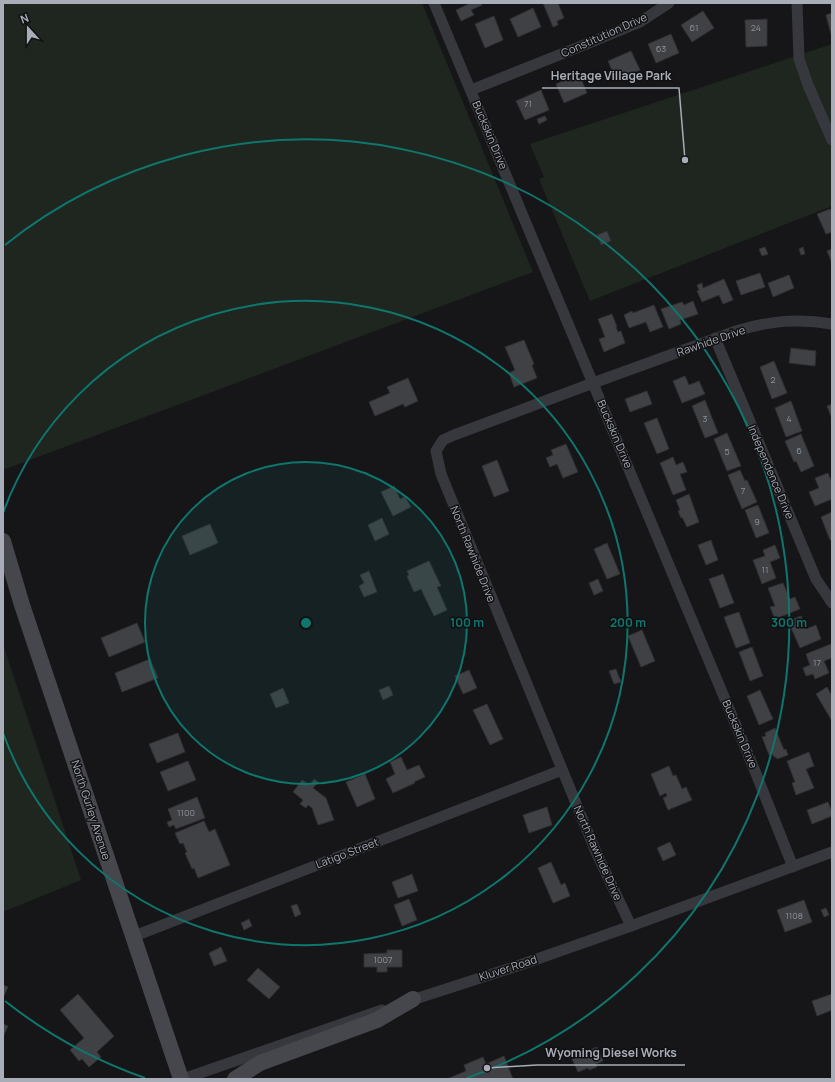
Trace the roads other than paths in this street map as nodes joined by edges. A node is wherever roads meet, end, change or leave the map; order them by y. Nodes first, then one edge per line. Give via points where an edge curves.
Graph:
1 (434, 3) edge
2 (669, 3) edge
3 (797, 3) edge
4 (471, 90) junction
5 (832, 140) edge
6 (832, 324) edge
7 (716, 338) junction
8 (593, 383) junction
9 (3, 541) edge
10 (832, 603) edge
11 (562, 770) junction
12 (832, 852) edge
13 (793, 867) junction
14 (631, 926) junction
15 (132, 937) junction
16 (413, 999) junction
17 (182, 1079) edge
18 (235, 1079) edge

1 - 4 street, Buckskin Drive
2 - 4 street, Constitution Drive via 640,22
3 - 5 street via 799,59
4 - 8 street, Buckskin Drive
6 - 7 street, Rawhide Drive via 792,320 763,324
7 - 8 street, Rawhide Drive
7 - 10 street, Independence Drive via 816,578
8 - 11 street, North Rawhide Drive via 454,435 443,440 436,451 441,474
8 - 13 street, Buckskin Drive via 758,777
9 - 15 street, North Gurley Avenue
11 - 14 street, North Rawhide Drive via 596,852
11 - 15 street, Latigo Street
12 - 13 street, Kluver Road
13 - 14 street, Kluver Road
14 - 16 street, Kluver Road
15 - 17 street, North Gurley Avenue
16 - 17 street, Kluver Road
16 - 18 street via 377,1020 260,1063

